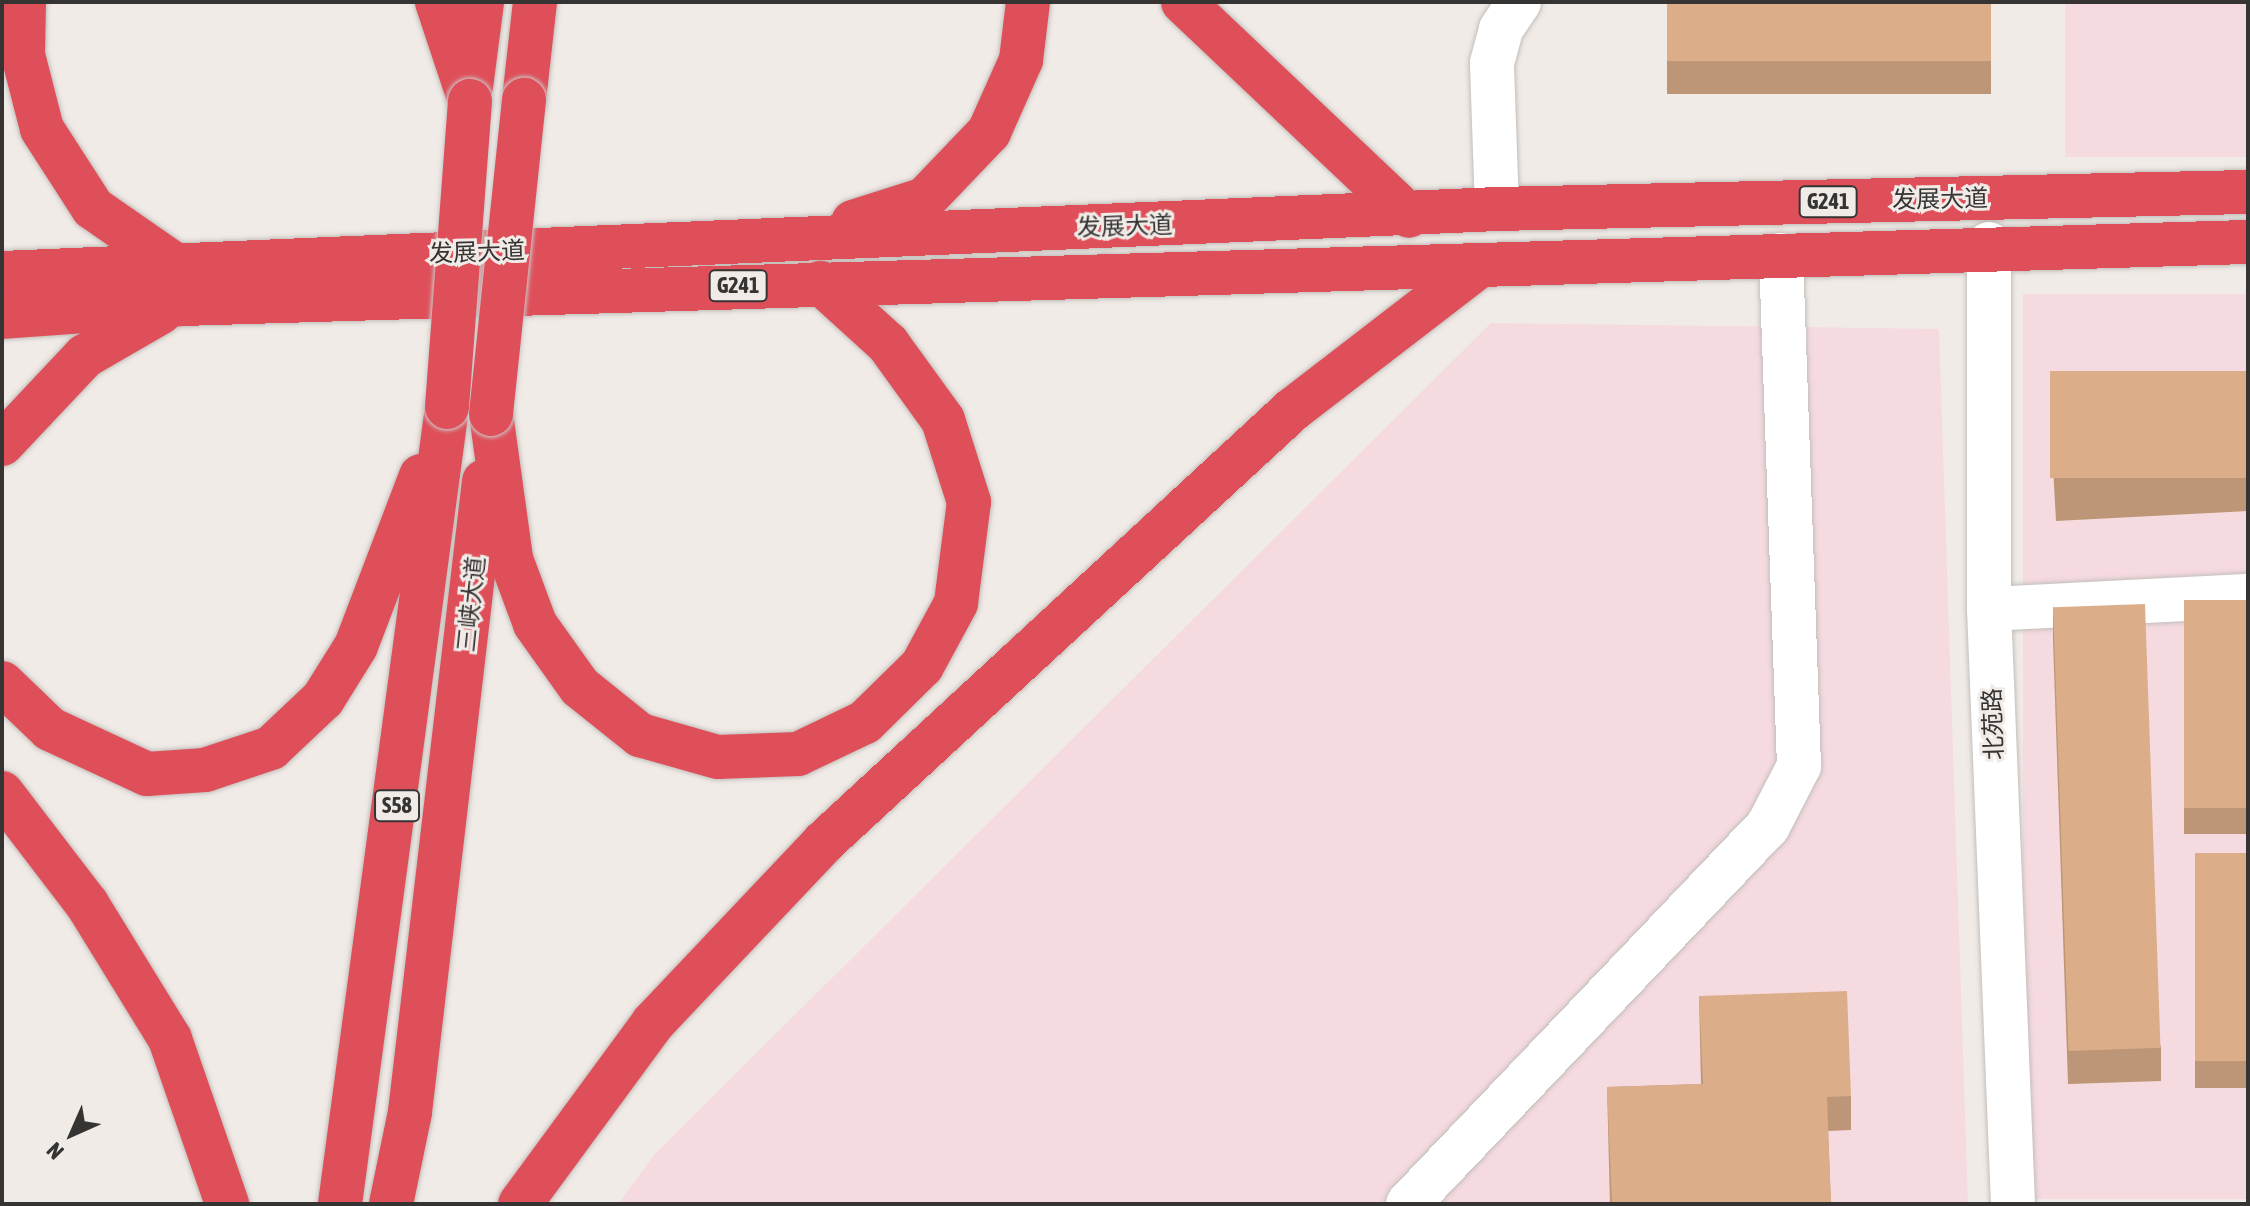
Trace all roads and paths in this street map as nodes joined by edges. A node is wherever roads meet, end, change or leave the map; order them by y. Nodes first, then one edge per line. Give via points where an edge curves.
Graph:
1 (24, 2) edge
2 (437, 2) edge
3 (482, 2) edge
4 (535, 2) edge
5 (559, 2) edge
6 (1028, 2) edge
7 (1183, 2) edge
8 (1519, 2) edge
9 (526, 84) junction
10 (470, 101) junction
11 (2248, 192) edge
12 (1497, 209) junction
13 (1409, 216) junction
14 (805, 238) junction
15 (2248, 242) edge
16 (1989, 244) junction
17 (1781, 255) junction
18 (1474, 270) junction
19 (2, 273) edge
20 (821, 283) junction
21 (178, 284) junction
22 (2, 317) edge
23 (447, 407) junction
24 (491, 414) junction
25 (2, 444) edge
26 (2248, 596) edge
27 (1989, 609) junction
28 (2, 683) edge
29 (2, 793) edge
30 (227, 1204) edge
31 (340, 1204) edge
32 (391, 1204) edge
33 (520, 1204) edge
34 (1408, 1204) edge
35 (2013, 1204) edge

1 - 21 highway via 23,55 42,129 93,208
2 - 10 highway
3 - 10 highway, 三峡大道 / S58
4 - 9 highway, 三峡大道 / S58
5 - 9 highway
6 - 14 highway via 1021,60 989,132 925,199
7 - 13 highway
8 - 12 street via 1501,29 1492,63
9 - 24 highway, 三峡大道 / S58, bridge
10 - 23 highway, 三峡大道 / S58, bridge
11 - 12 highway, 发展大道 / G241
12 - 13 highway, 发展大道 / G241
13 - 14 highway, 发展大道 / G241
14 - 21 highway, 发展大道 / G241
15 - 16 highway, 发展大道 / G241
16 - 17 highway, 发展大道 / G241
16 - 27 street, 北苑路
17 - 18 highway, 发展大道 / G241
17 - 34 street via 1799,766 1768,826
18 - 20 highway, 发展大道 / G241
18 - 33 highway via 1292,410 824,842 653,1023
19 - 21 highway, 发展大道 / G241
20 - 21 highway, 发展大道 / G241
20 - 24 highway via 888,344 943,420 969,502 956,603 922,666 865,722 798,754 718,757 640,735 580,687 535,624 511,559
21 - 22 highway, 发展大道 / G241
21 - 25 highway via 85,356
23 - 28 highway via 356,646 323,699 271,748 205,770 147,774 50,729
23 - 31 highway, 三峡大道 / S58
24 - 32 highway, 三峡大道 / S58 via 445,837 410,1112
26 - 27 street
27 - 35 street, 北苑路
29 - 30 highway via 87,904 170,1039

